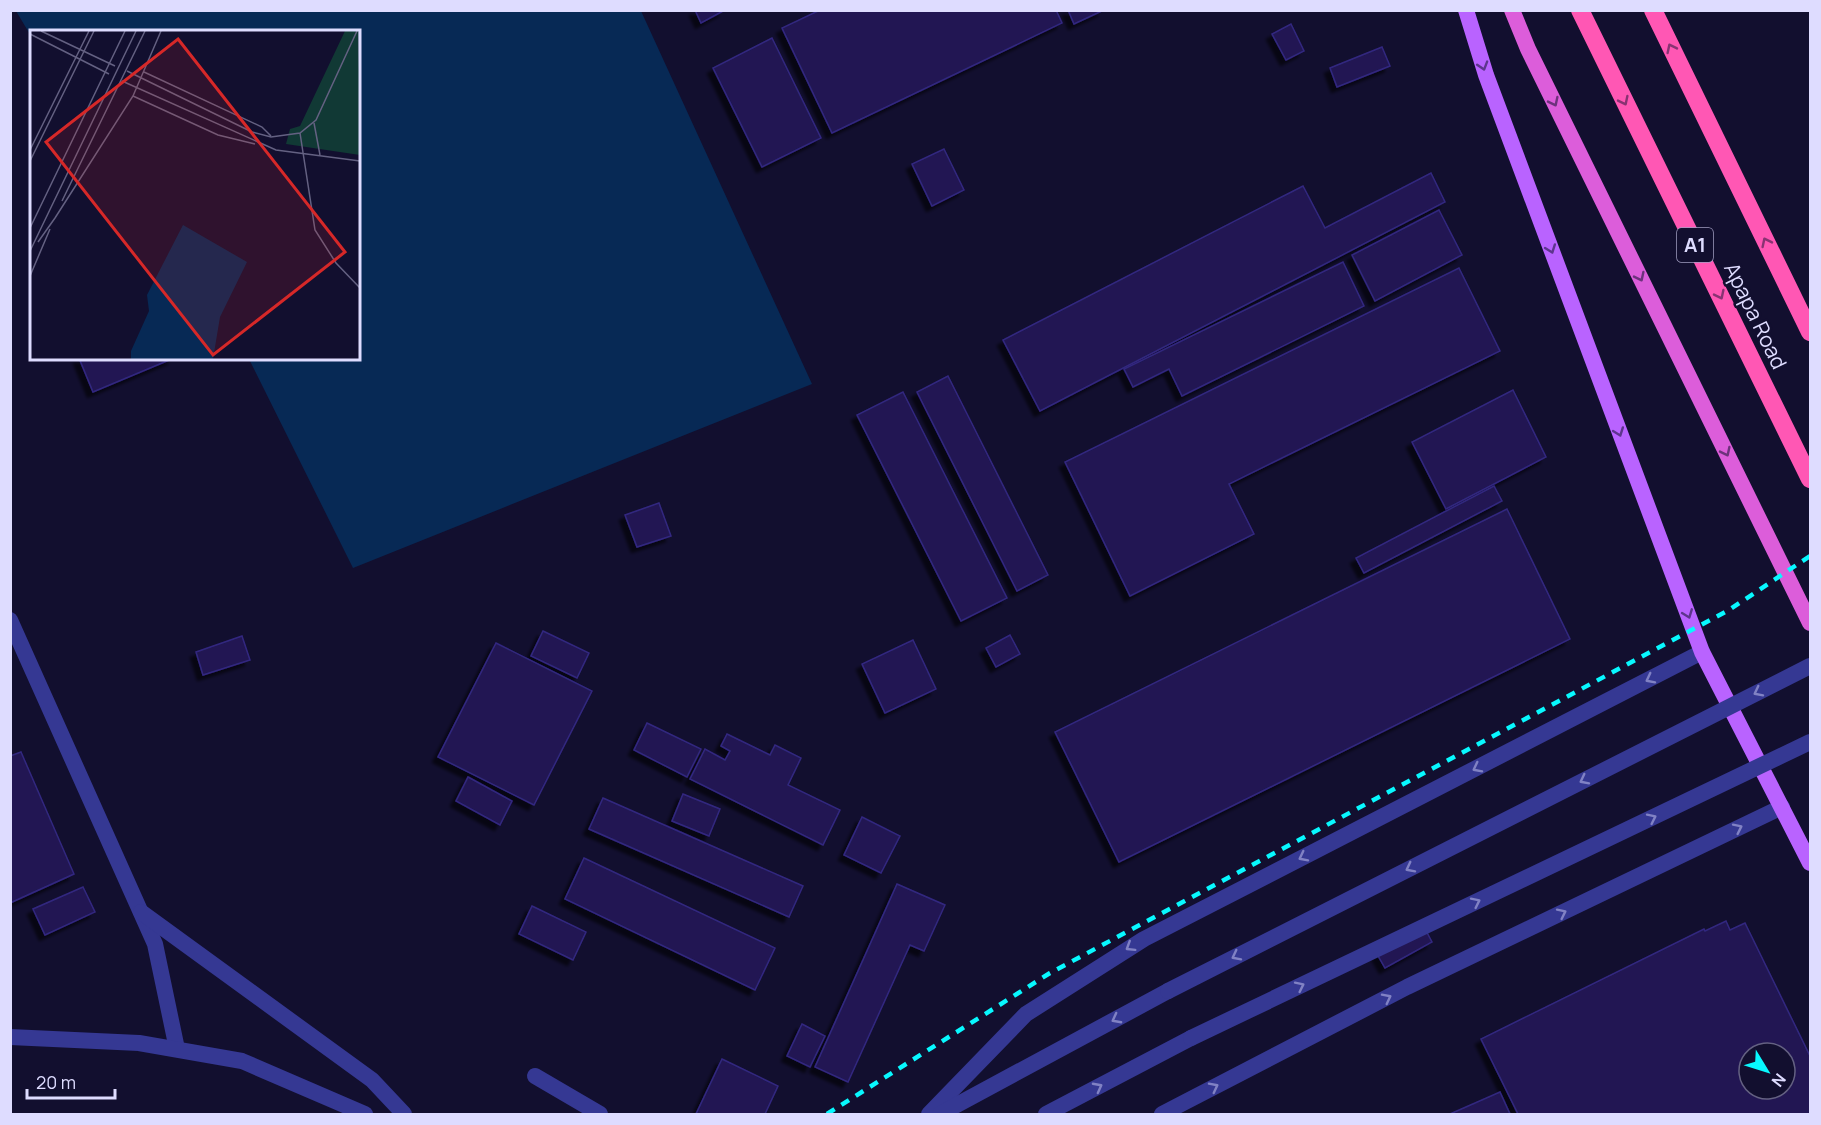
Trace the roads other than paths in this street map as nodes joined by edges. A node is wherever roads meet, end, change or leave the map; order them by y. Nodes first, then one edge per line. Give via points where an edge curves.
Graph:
1 (1466, 10) edge
2 (1512, 10) edge
3 (1580, 10) edge
4 (1653, 10) edge
5 (1810, 332) edge
6 (1810, 479) edge
7 (10, 620) edge
8 (1810, 623) edge
9 (1702, 652) junction
10 (1810, 666) edge
11 (1810, 742) edge
12 (1782, 807) junction
13 (1810, 863) edge
14 (141, 912) junction
15 (10, 1036) edge
16 (177, 1050) junction
17 (535, 1076) dead end
18 (364, 1114) edge
19 (404, 1114) edge
20 (600, 1114) edge
21 (929, 1114) edge
22 (940, 1114) edge
23 (1046, 1114) edge
24 (1162, 1114) edge

1 -> 9 main road via 1486,75
2 -> 8 highway
3 -> 6 highway, Apapa Road / A1
5 -> 4 highway, Apapa Road
7 - 14 street
9 - 12 main road
9 -> 21 street via 1144,939 1026,1014
10 -> 22 street, bridge via 1168,991
23 -> 11 street, bridge via 1191,1038
12 - 13 main road
24 -> 12 street via 1407,987
14 - 16 street via 155,944
14 - 19 street via 372,1080
15 - 16 street via 139,1043
16 - 18 street via 242,1061
17 - 20 street

